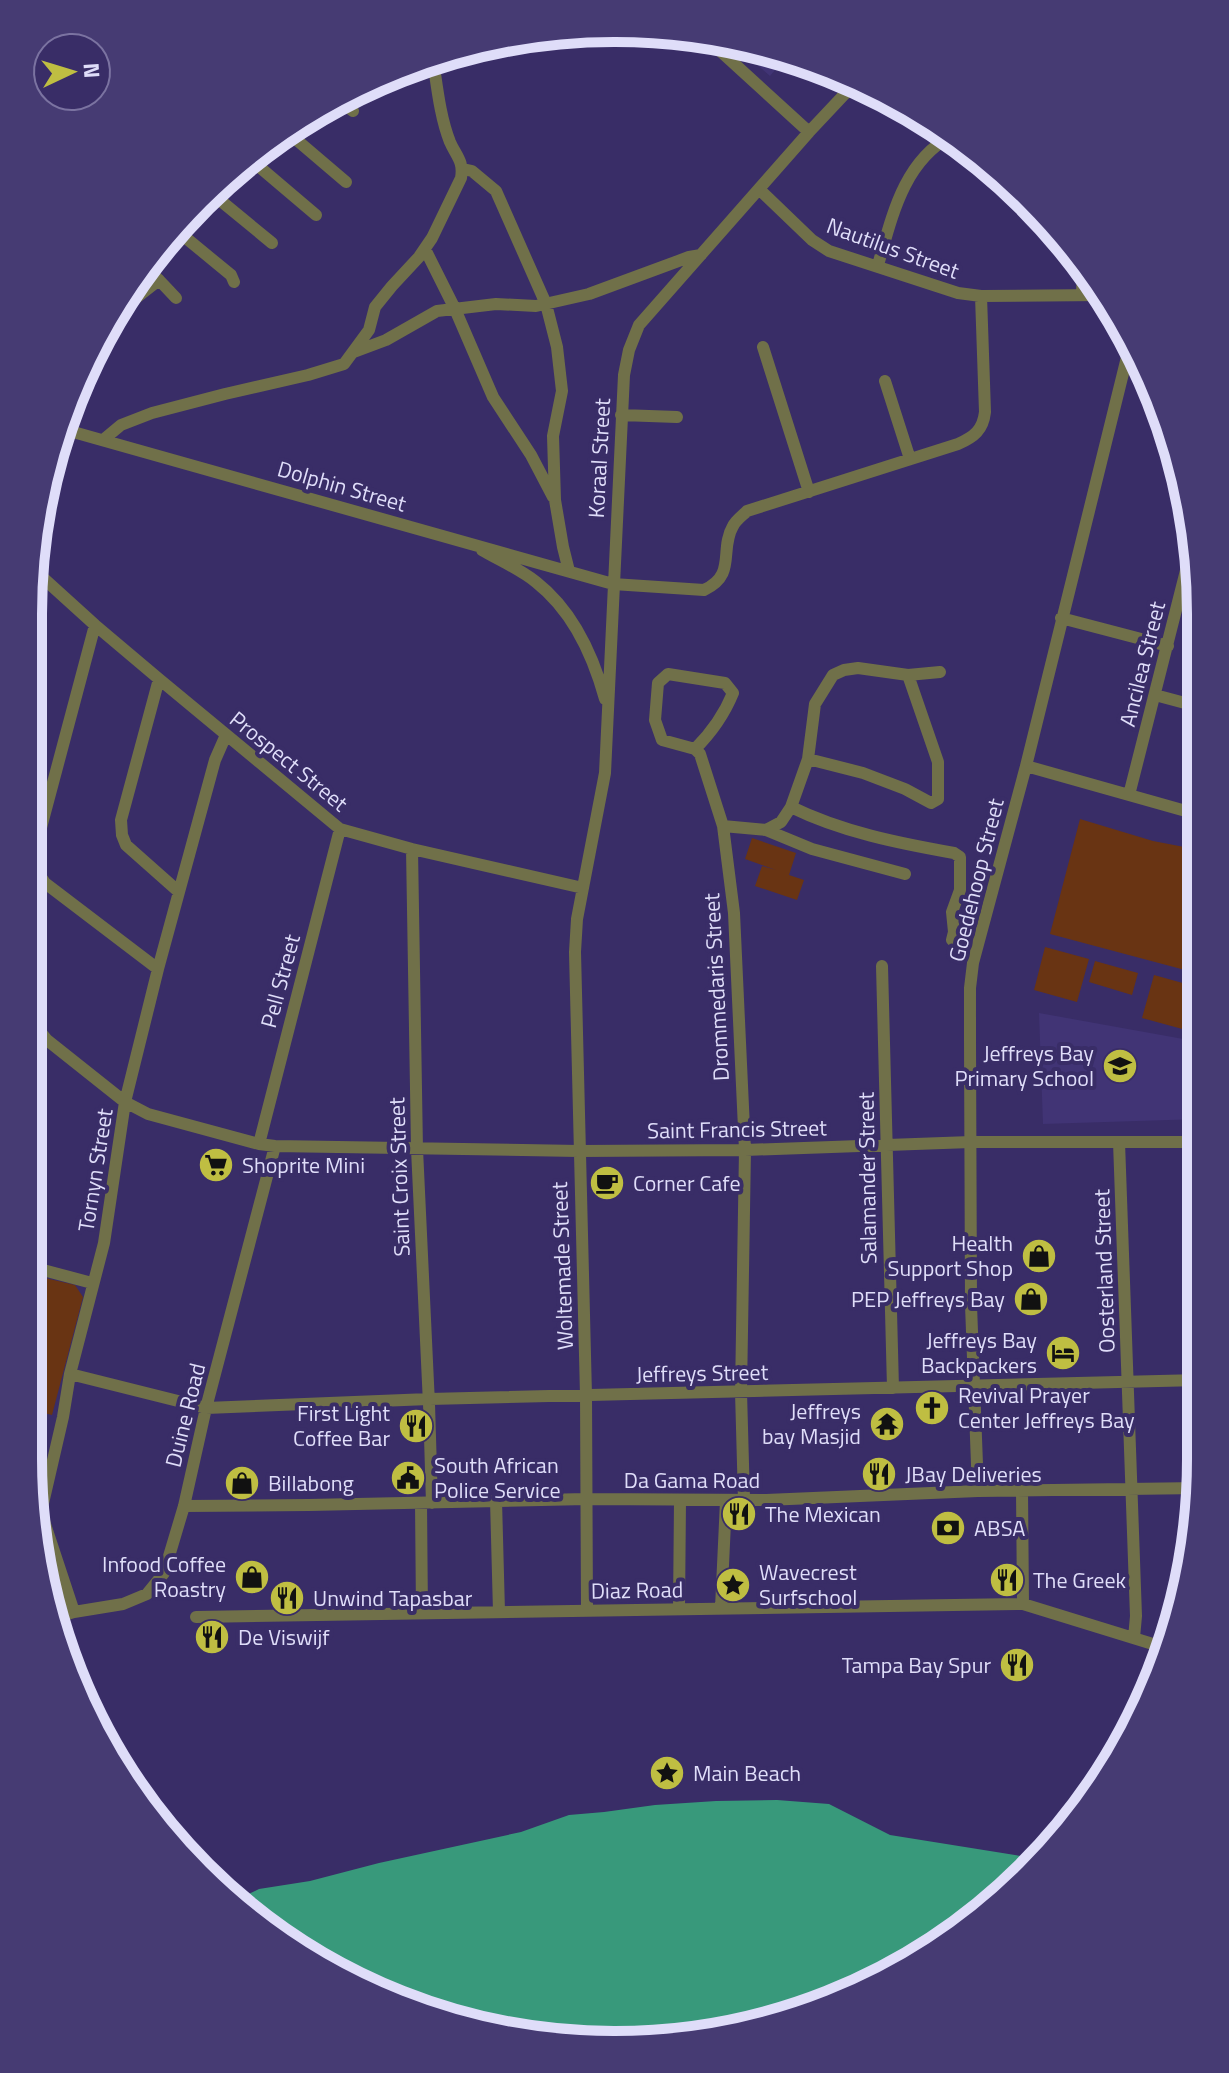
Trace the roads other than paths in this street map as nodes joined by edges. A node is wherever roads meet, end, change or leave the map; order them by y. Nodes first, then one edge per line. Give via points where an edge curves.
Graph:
1 (722, 52) edge
2 (435, 71) edge
3 (847, 92) edge
4 (349, 108) edge
5 (353, 111) dead end
6 (809, 132) junction
7 (295, 139) edge
8 (941, 144) edge
9 (258, 166) edge
10 (463, 169) junction
11 (346, 182) dead end
12 (759, 189) junction
13 (220, 200) edge
14 (316, 215) dead end
15 (184, 237) edge
16 (272, 243) dead end
17 (425, 249) junction
18 (701, 255) junction
19 (878, 265) junction
20 (153, 275) edge
21 (159, 280) junction
22 (234, 282) dead end
23 (1082, 284) edge
24 (1082, 295) junction
25 (1090, 295) edge
26 (981, 296) junction
27 (138, 297) edge
28 (176, 298) dead end
29 (546, 304) junction
30 (455, 309) junction
31 (763, 347) dead end
32 (354, 352) junction
33 (1127, 358) edge
34 (885, 381) dead end
35 (621, 415) junction
36 (677, 417) dead end
37 (72, 431) edge
38 (103, 440) junction
39 (910, 459) junction
40 (809, 492) junction
41 (555, 500) junction
42 (467, 541) junction
43 (569, 571) junction
44 (1186, 576) edge
45 (43, 578) edge
46 (613, 584) junction
47 (1061, 618) junction
48 (95, 625) junction
49 (1168, 646) junction
50 (940, 672) dead end
51 (908, 675) junction
52 (159, 679) junction
53 (1155, 695) junction
54 (1187, 704) edge
55 (609, 714) junction
56 (226, 735) junction
57 (695, 749) junction
58 (808, 759) junction
59 (1026, 766) junction
60 (1129, 795) junction
61 (791, 807) junction
62 (1187, 811) edge
63 (42, 824) edge
64 (723, 826) junction
65 (340, 829) junction
66 (766, 830) junction
67 (412, 849) junction
68 (905, 874) dead end
69 (42, 878) edge
70 (583, 888) junction
71 (179, 892) junction
72 (577, 919) joint
73 (952, 940) dead end
74 (882, 966) dead end
75 (158, 969) junction
76 (42, 1035) edge
77 (125, 1102) junction
78 (971, 1142) junction
79 (1119, 1142) junction
80 (1187, 1142) edge
81 (259, 1144) junction
82 (887, 1145) junction
83 (275, 1146) junction
84 (417, 1149) junction
85 (745, 1150) junction
86 (579, 1151) junction
87 (42, 1270) edge
88 (92, 1283) junction
89 (70, 1374) junction
90 (1187, 1380) edge
91 (1129, 1381) junction
92 (974, 1387) junction
93 (893, 1388) junction
94 (741, 1392) junction
95 (586, 1395) junction
96 (429, 1399) junction
97 (206, 1408) junction
98 (1131, 1488) junction
99 (1186, 1488) edge
100 (978, 1491) junction
101 (1022, 1491) junction
102 (43, 1495) edge
103 (586, 1499) junction
104 (496, 1500) junction
105 (744, 1500) junction
106 (680, 1501) junction
107 (726, 1501) junction
108 (427, 1503) junction
109 (184, 1506) junction
110 (47, 1535) edge
111 (1023, 1604) junction
112 (721, 1608) junction
113 (679, 1609) junction
114 (587, 1611) junction
115 (74, 1612) junction
116 (499, 1612) junction
117 (422, 1613) junction
118 (64, 1615) edge
119 (196, 1617) dead end
120 (1134, 1638) junction
121 (1156, 1645) edge

1 - 6 street
2 - 10 street via 450,143
3 - 6 street, Koraal Street
4 - 5 street
6 - 12 street, Koraal Street
7 - 11 street
8 - 19 street via 918,161 895,205
9 - 14 street
10 - 17 street
10 - 29 street via 496,191
12 - 18 street, Koraal Street
12 - 19 street, Nautilus Street via 829,251
13 - 16 street
15 - 22 street
17 - 30 street
17 - 32 street via 375,307 369,330
18 - 29 street
18 - 35 street, Koraal Street via 639,325 629,350
19 - 26 street, Nautilus Street
20 - 21 street
21 - 27 street
21 - 28 street
23 - 24 street
24 - 25 street, Nautilus Street
24 - 26 street, Nautilus Street
26 - 39 street via 984,422 970,439
29 - 30 street
29 - 41 street via 562,391 553,436
30 - 32 street via 437,311
30 - 41 street via 493,397
31 - 40 street
32 - 38 street via 344,364 328,370 152,413 121,425
33 - 47 street, Goedehoop Street
34 - 39 street
35 - 36 street
35 - 46 street, Koraal Street
37 - 38 street, Dolphin Street
38 - 42 street, Dolphin Street
39 - 40 street
40 - 46 street, Dolphin Street via 747,511 736,521 721,579 714,586 704,590
41 - 43 street
42 - 43 street, Dolphin Street
42 - 55 street via 533,580 556,602 578,629
43 - 46 street, Dolphin Street
44 - 49 street, Ancilea Street
45 - 48 street, Prospect Street
46 - 55 street, Koraal Street
47 - 49 street
47 - 59 street, Goedehoop Street
48 - 52 street, Prospect Street
48 - 63 street
49 - 53 street, Ancilea Street
50 - 51 street
51 - 58 street via 858,668 833,675 815,704
51 - 58 street via 938,762 935,802 863,773
52 - 56 street, Prospect Street
52 - 71 street via 121,820 122,835 126,845
53 - 54 street
53 - 60 street, Ancilea Street
55 - 70 street, Koraal Street via 605,773
56 - 65 street, Prospect Street
56 - 71 street, Tornyn Street
57 - 57 street via 662,740 655,720 658,683 668,674 725,683 733,693 711,734
57 - 64 street, Drommedaris Street
58 - 61 street
59 - 60 street
59 - 78 street, Goedehoop Street via 973,963
60 - 62 street
61 - 66 street via 781,822
61 - 73 street via 818,820 960,857
64 - 66 street
64 - 85 street, Drommedaris Street via 734,913
65 - 67 street, Prospect Street
65 - 81 street, Pell Street
66 - 68 street via 812,849
67 - 70 street, Prospect Street
67 - 84 street, Saint Croix Street
69 - 75 street
70 - 72 street, Koraal Street
71 - 75 street, Tornyn Street
72 - 86 street, Woltemade Street
74 - 82 street, Salamander Street
75 - 77 street, Tornyn Street
76 - 77 street, Saint Francis Street
77 - 81 street, Saint Francis Street via 148,1114
77 - 88 street, Tornyn Street via 104,1243
78 - 79 street, Saint Francis Street
78 - 82 street, Saint Francis Street
78 - 92 street, Goedehoop Street
79 - 80 street, Saint Francis Street
79 - 91 street, Oosterland Street
81 - 83 street, Saint Francis Street
82 - 85 street, Saint Francis Street
82 - 93 street, Salamander Street
83 - 84 street, Saint Francis Street
83 - 97 street, Duine Road
84 - 86 street, Saint Francis Street
84 - 96 street, Saint Croix Street
85 - 86 street, Saint Francis Street
85 - 94 street, Drommedaris Street
86 - 95 street, Woltemade Street
87 - 88 street
88 - 89 street, Tornyn Street
89 - 97 street, Jeffreys Street
89 - 102 street, Tornyn Street
90 - 91 street, Jeffreys Street
91 - 92 street, Jeffreys Street
91 - 98 street, Oosterland Street
92 - 93 street, Jeffreys Street
92 - 100 street, Goedehoop Street
93 - 94 street, Jeffreys Street
94 - 95 street, Jeffreys Street
94 - 105 street, Drommedaris Street
95 - 96 street, Jeffreys Street
95 - 103 street, Woltemade Street
96 - 97 street, Jeffreys Street
96 - 108 street, Saint Croix Street
97 - 109 street, Duine Road
98 - 99 street, Da Gama Road
98 - 101 street, Da Gama Road
98 - 120 street, Oosterland Street
100 - 101 street, Da Gama Road
100 - 105 street, Da Gama Road
101 - 111 street
103 - 104 street, Da Gama Road
103 - 106 street, Da Gama Road
103 - 114 street, Woltemade Street
104 - 108 street, Da Gama Road
104 - 116 street
105 - 107 street, Da Gama Road
106 - 107 street, Da Gama Road
106 - 113 street
107 - 112 street
108 - 109 street, Da Gama Road
108 - 117 street, Saint Croix Street
109 - 115 street, Duine Road via 164,1573 147,1594
110 - 115 street, Tornyn Street
111 - 112 street, Diaz Road
111 - 120 street, Diaz Road
112 - 113 street, Diaz Road
113 - 114 street, Diaz Road
114 - 116 street, Diaz Road
115 - 118 street, Duine Road
116 - 117 street, Diaz Road
117 - 119 street, Diaz Road
120 - 121 street, Diaz Road

